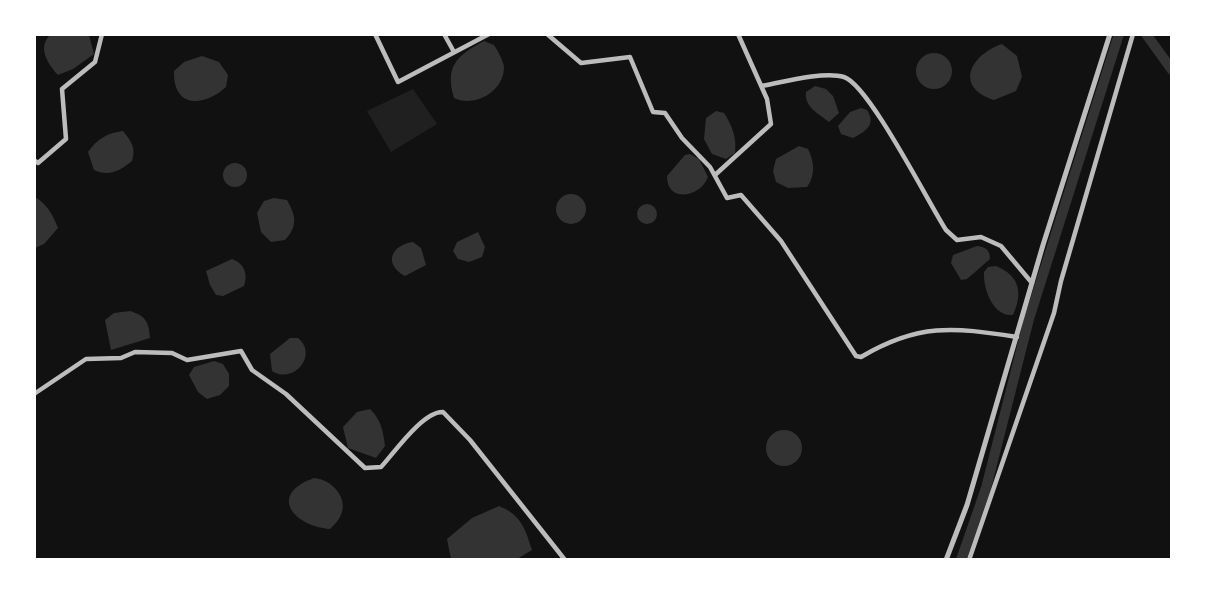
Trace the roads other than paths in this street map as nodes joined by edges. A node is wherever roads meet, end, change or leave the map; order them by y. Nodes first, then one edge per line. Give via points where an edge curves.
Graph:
1 (102, 34) edge
2 (375, 34) edge
3 (444, 34) edge
4 (489, 34) edge
5 (547, 34) edge
6 (738, 34) edge
7 (1110, 34) edge
8 (1133, 34) edge
9 (454, 52) junction
10 (762, 86) junction
11 (34, 160) edge
12 (715, 175) junction
13 (1032, 284) junction
14 (1017, 337) junction
15 (34, 394) edge
16 (565, 560) edge
17 (946, 560) edge
18 (969, 560) edge

1 - 11 street via 95,62 62,89 66,139 39,163
2 - 9 street via 398,82
3 - 9 street
4 - 9 street
5 - 12 street via 581,63 630,57 653,112 665,113
6 - 10 street
7 - 13 street
8 - 18 street via 1054,313
10 - 12 street via 771,124
10 - 13 street via 835,75 854,82 946,230 957,240 981,237 1000,246
12 - 14 street via 727,198 741,195 781,241 856,356 916,333 976,331
13 - 14 street
14 - 17 street via 967,505
15 - 16 street via 86,359 121,358 135,352 172,353 187,360 241,351 252,370 286,394 365,468 381,467 417,427 433,413 443,412 470,440

